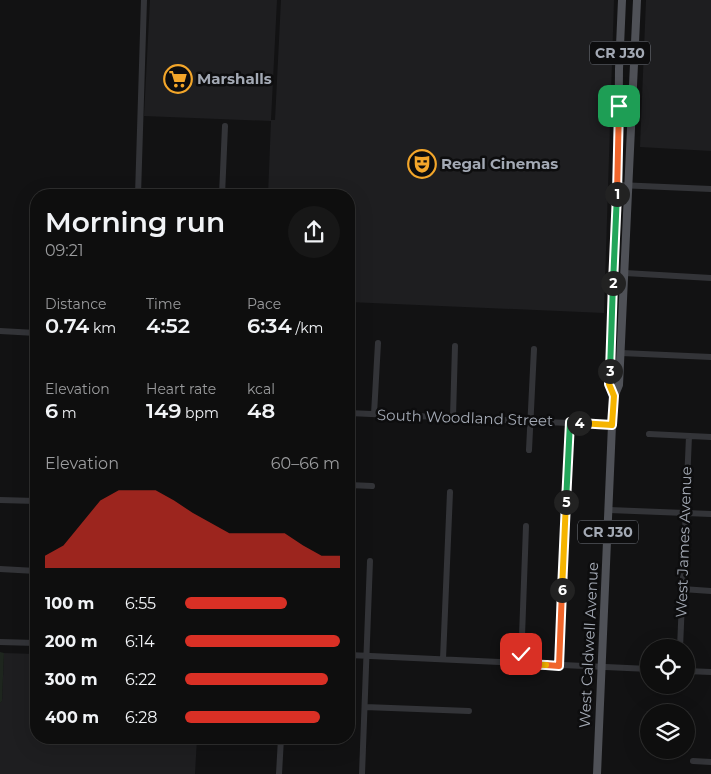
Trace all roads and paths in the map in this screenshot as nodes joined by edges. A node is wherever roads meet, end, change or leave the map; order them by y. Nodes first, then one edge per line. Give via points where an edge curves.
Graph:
1 (144, 0) edge
2 (622, 0) edge
3 (637, 0) edge
4 (225, 126) dead end
5 (618, 185) junction
6 (629, 186) junction
7 (138, 189) edge
8 (222, 189) edge
9 (711, 189) edge
10 (625, 274) junction
11 (711, 278) edge
12 (613, 289) junction
13 (0, 331) edge
14 (30, 332) edge
15 (378, 342) dead end
16 (456, 346) dead end
17 (534, 349) dead end
18 (620, 352) junction
19 (711, 357) edge
20 (614, 396) junction
21 (355, 413) edge
22 (374, 414) junction
23 (453, 417) junction
24 (531, 421) junction
25 (570, 422) junction
26 (612, 425) junction
27 (649, 434) dead end
28 (689, 436) junction
29 (711, 437) edge
30 (529, 450) dead end
31 (355, 485) edge
32 (372, 486) dead end
33 (450, 492) dead end
34 (0, 500) edge
35 (30, 501) edge
36 (609, 510) junction
37 (686, 513) junction
38 (711, 514) edge
39 (526, 526) dead end
40 (370, 562) dead end
41 (0, 569) edge
42 (30, 571) edge
43 (682, 589) junction
44 (711, 591) edge
45 (680, 639) edge
46 (0, 642) edge
47 (30, 643) edge
48 (355, 655) edge
49 (367, 655) junction
50 (443, 659) junction
51 (521, 664) junction
52 (559, 666) junction
53 (601, 668) junction
54 (640, 669) edge
55 (695, 671) edge
56 (711, 672) edge
57 (365, 707) junction
58 (469, 712) dead end
59 (281, 744) edge
60 (693, 761) dead end
61 (711, 762) edge
62 (279, 774) edge
63 (362, 774) edge
64 (597, 774) edge

1 - 7 street
2 - 5 main road, West Caldwell Avenue / CR J30
3 - 6 main road, West Caldwell Avenue / CR J30
4 - 8 street
5 - 6 street
5 - 12 main road, West Caldwell Avenue / CR J30
6 - 9 street
6 - 10 main road, West Caldwell Avenue / CR J30
10 - 11 street
10 - 18 main road, West Caldwell Avenue / CR J30
12 - 18 main road via 617,303 615,347
12 - 20 main road, West Caldwell Avenue / CR J30 via 609,384
13 - 14 street
15 - 22 street
16 - 23 street
17 - 24 street
18 - 19 street
18 - 20 main road, West Caldwell Avenue / CR J30 via 619,385
20 - 26 main road, West Caldwell Avenue / CR J30
21 - 22 street, South Woodland Street
22 - 23 street, South Woodland Street
23 - 24 street, South Woodland Street
24 - 25 street, South Woodland Street
24 - 30 street
25 - 26 street, South Woodland Street
25 - 52 street
26 - 36 main road, West Caldwell Avenue / CR J30
27 - 28 street
28 - 29 street
28 - 37 street, West James Avenue
31 - 32 street
33 - 50 street
34 - 35 street
36 - 37 street
36 - 53 main road, West Caldwell Avenue / CR J30
37 - 38 street
37 - 43 street, West James Avenue
39 - 51 street
40 - 49 street
41 - 42 street
43 - 44 street
43 - 45 street, West James Avenue
46 - 47 street
48 - 49 street
49 - 50 street
49 - 57 street
50 - 51 street
51 - 52 street
52 - 53 street
53 - 54 street
53 - 64 main road, West Caldwell Avenue / CR J30
55 - 56 street
57 - 58 street
57 - 63 street
59 - 62 street
60 - 61 street

